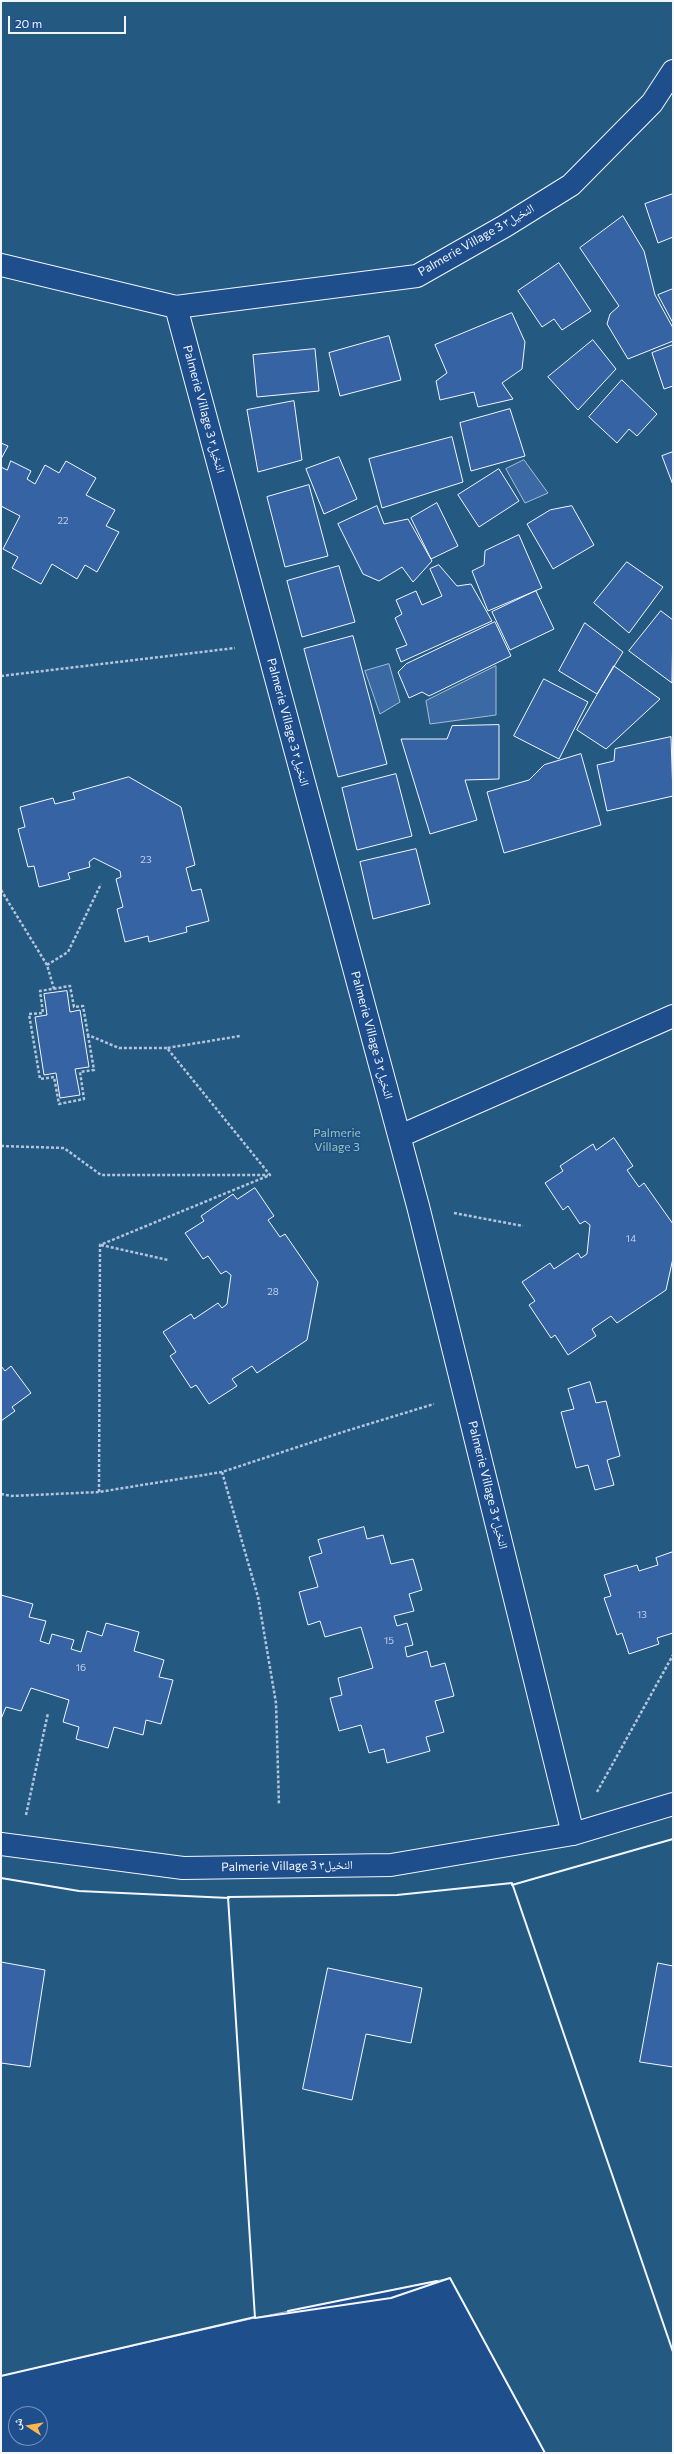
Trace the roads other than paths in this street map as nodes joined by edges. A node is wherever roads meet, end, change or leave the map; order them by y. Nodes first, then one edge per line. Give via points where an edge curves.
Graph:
1 (673, 71) edge
2 (1, 265) edge
3 (176, 307) junction
4 (673, 1016) edge
5 (400, 1136) junction
6 (673, 1804) edge
7 (573, 1834) junction
8 (10, 1846) edge

1 - 3 street, Palmerie Village 3 النخيل٣ via 652,103 571,185 417,276
2 - 3 street, Palmerie Village 3 النخيل٣
3 - 5 street, Palmerie Village 3 النخيل٣
4 - 5 street
5 - 7 street, Palmerie Village 3 النخيل٣
6 - 7 street, Palmerie Village 3 النخيل٣
7 - 8 street, Palmerie Village 3 النخيل٣ via 391,1865 183,1868

